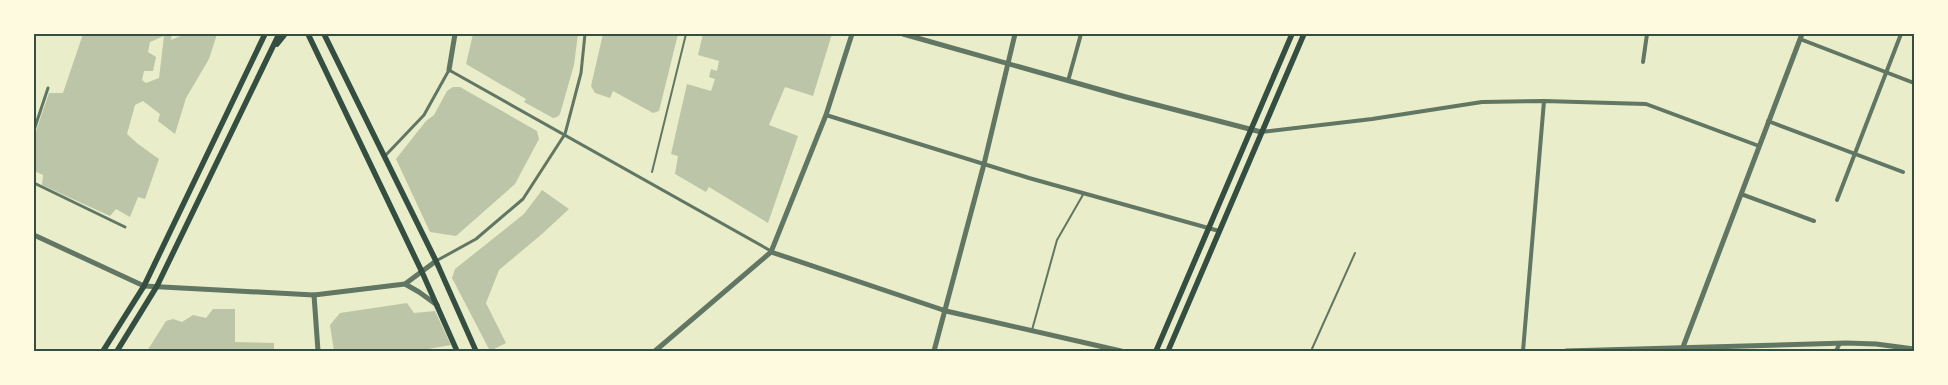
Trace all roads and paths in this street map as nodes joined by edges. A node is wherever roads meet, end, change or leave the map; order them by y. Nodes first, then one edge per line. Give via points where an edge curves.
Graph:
1 (265, 34) edge
2 (279, 34) edge
3 (285, 34) edge
4 (324, 34) edge
5 (455, 34) edge
6 (585, 34) edge
7 (686, 34) edge
8 (852, 34) edge
9 (903, 34) edge
10 (1015, 34) edge
11 (1080, 34) edge
12 (1292, 34) edge
13 (1304, 34) edge
14 (1647, 34) edge
15 (1901, 34) edge
16 (308, 36) edge
17 (1801, 36) edge
18 (272, 48) junction
19 (1644, 62) dead end
20 (1008, 64) junction
21 (449, 70) junction
22 (1886, 73) junction
23 (1068, 81) junction
24 (1914, 83) edge
25 (48, 88) dead end
26 (1544, 101) junction
27 (826, 115) junction
28 (1768, 121) junction
29 (34, 130) edge
30 (1249, 130) junction
31 (1261, 132) junction
32 (565, 134) junction
33 (1759, 146) junction
34 (1855, 154) junction
35 (384, 157) junction
36 (984, 164) junction
37 (652, 172) dead end
38 (1903, 172) dead end
39 (34, 183) edge
40 (1084, 193) junction
41 (1741, 194) junction
42 (1838, 200) dead end
43 (1814, 221) dead end
44 (125, 227) dead end
45 (1208, 228) junction
46 (1219, 231) junction
47 (34, 235) edge
48 (771, 252) junction
49 (1355, 253) dead end
50 (436, 261) junction
51 (422, 272) junction
52 (405, 284) junction
53 (144, 286) junction
54 (157, 286) junction
55 (314, 295) junction
56 (437, 305) junction
57 (946, 311) junction
58 (1032, 330) junction
59 (1840, 343) junction
60 (1683, 348) junction
61 (1914, 349) edge
62 (103, 351) edge
63 (117, 351) edge
64 (318, 351) edge
65 (457, 351) edge
66 (476, 351) edge
67 (656, 351) edge
68 (934, 351) edge
69 (1121, 351) edge
70 (1156, 351) edge
71 (1168, 351) edge
72 (1311, 351) edge
73 (1523, 351) edge
74 (1566, 351) edge
75 (1836, 351) edge

1 - 53 main road
2 - 18 main road
3 - 18 main road
4 - 35 main road
5 - 21 street
6 - 32 street via 581,73
7 - 37 lane
8 - 27 street
9 - 20 street
10 - 20 street
11 - 23 street
12 - 30 main road
13 - 31 main road
14 - 19 street
15 - 22 street
16 - 51 main road
17 - 22 street
17 - 28 street
18 - 54 main road
20 - 23 street
20 - 36 street
21 - 32 street
21 - 35 street via 424,115
22 - 24 street
22 - 34 street
23 - 30 street
25 - 29 street
26 - 31 street via 1482,102
26 - 33 street via 1646,104
26 - 73 street
27 - 36 street
27 - 48 street
28 - 33 street
28 - 34 street
30 - 31 street
30 - 45 main road
31 - 46 main road
32 - 48 street
32 - 50 street via 519,203 476,239
33 - 41 street
34 - 38 street
34 - 42 street
35 - 50 main road
36 - 40 street
36 - 57 street
39 - 44 street
40 - 45 street
40 - 58 lane via 1057,240
41 - 43 street
41 - 60 street
45 - 46 street
45 - 70 main road
46 - 71 main road
47 - 53 street
48 - 57 street
48 - 67 street
49 - 72 lane
50 - 51 street
50 - 66 main road
51 - 52 street
51 - 56 main road
52 - 55 street
52 - 56 street
53 - 54 street
53 - 62 main road
54 - 55 street
54 - 63 main road
55 - 64 street
56 - 65 main road
57 - 58 street
57 - 68 street
58 - 69 street
59 - 60 street
59 - 61 street
59 - 75 street
60 - 74 street

